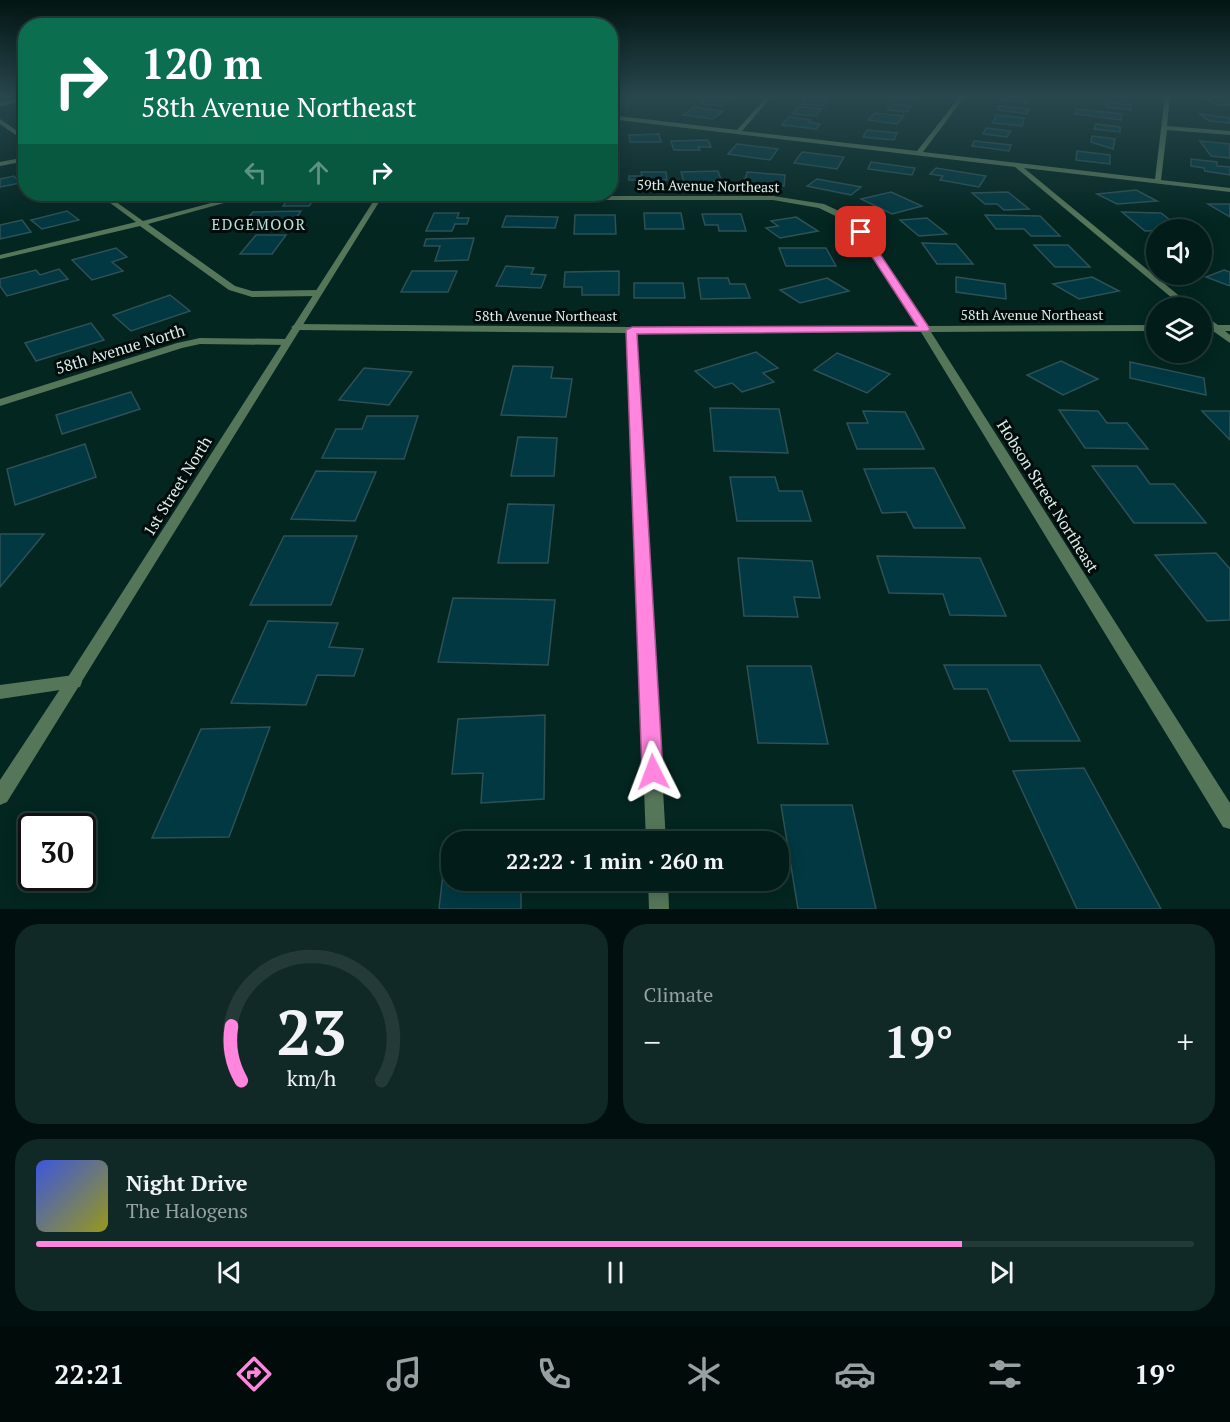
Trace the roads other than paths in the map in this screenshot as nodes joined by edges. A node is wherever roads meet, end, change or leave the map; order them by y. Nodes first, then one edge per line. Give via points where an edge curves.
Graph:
1 (785, 137) edge
2 (931, 137) edge
3 (1165, 137) edge
4 (919, 153) junction
5 (18, 161) edge
6 (0, 164) edge
7 (1017, 165) junction
8 (1158, 181) junction
9 (1230, 190) edge
10 (618, 197) edge
11 (111, 201) edge
12 (225, 201) edge
13 (377, 201) edge
14 (821, 206) joint
15 (144, 223) junction
16 (0, 257) edge
17 (318, 293) junction
18 (1177, 297) edge
19 (1212, 325) edge
20 (296, 327) junction
21 (1146, 328) edge
22 (1215, 328) junction
23 (1230, 328) edge
24 (924, 329) junction
25 (632, 330) junction
26 (1230, 340) edge
27 (287, 342) junction
28 (0, 403) edge
29 (74, 682) junction
30 (0, 692) edge
31 (0, 796) edge
32 (1230, 820) edge
33 (655, 831) edge
34 (658, 891) edge
35 (659, 909) edge

1 - 4 street
2 - 4 street
3 - 8 street
4 - 7 street
5 - 6 street
7 - 8 street
7 - 18 street
8 - 9 street
10 - 14 street, 59th Avenue Northeast via 773,198
11 - 15 street
12 - 15 street
13 - 17 street, 1st Street North
14 - 24 street, Hobson Street Northeast via 853,221
15 - 16 street
15 - 17 street via 242,292
17 - 20 street, 1st Street North
19 - 22 street
20 - 25 street, 58th Avenue Northeast
20 - 27 street, 1st Street North
21 - 24 street, 58th Avenue Northeast
22 - 23 street
22 - 26 street
24 - 25 street, 58th Avenue Northeast
24 - 32 street, Hobson Street Northeast
25 - 33 street
27 - 28 street, 58th Avenue North via 200,340
27 - 29 street, 1st Street North
29 - 30 street
29 - 31 street, 1st Street North
34 - 35 street

